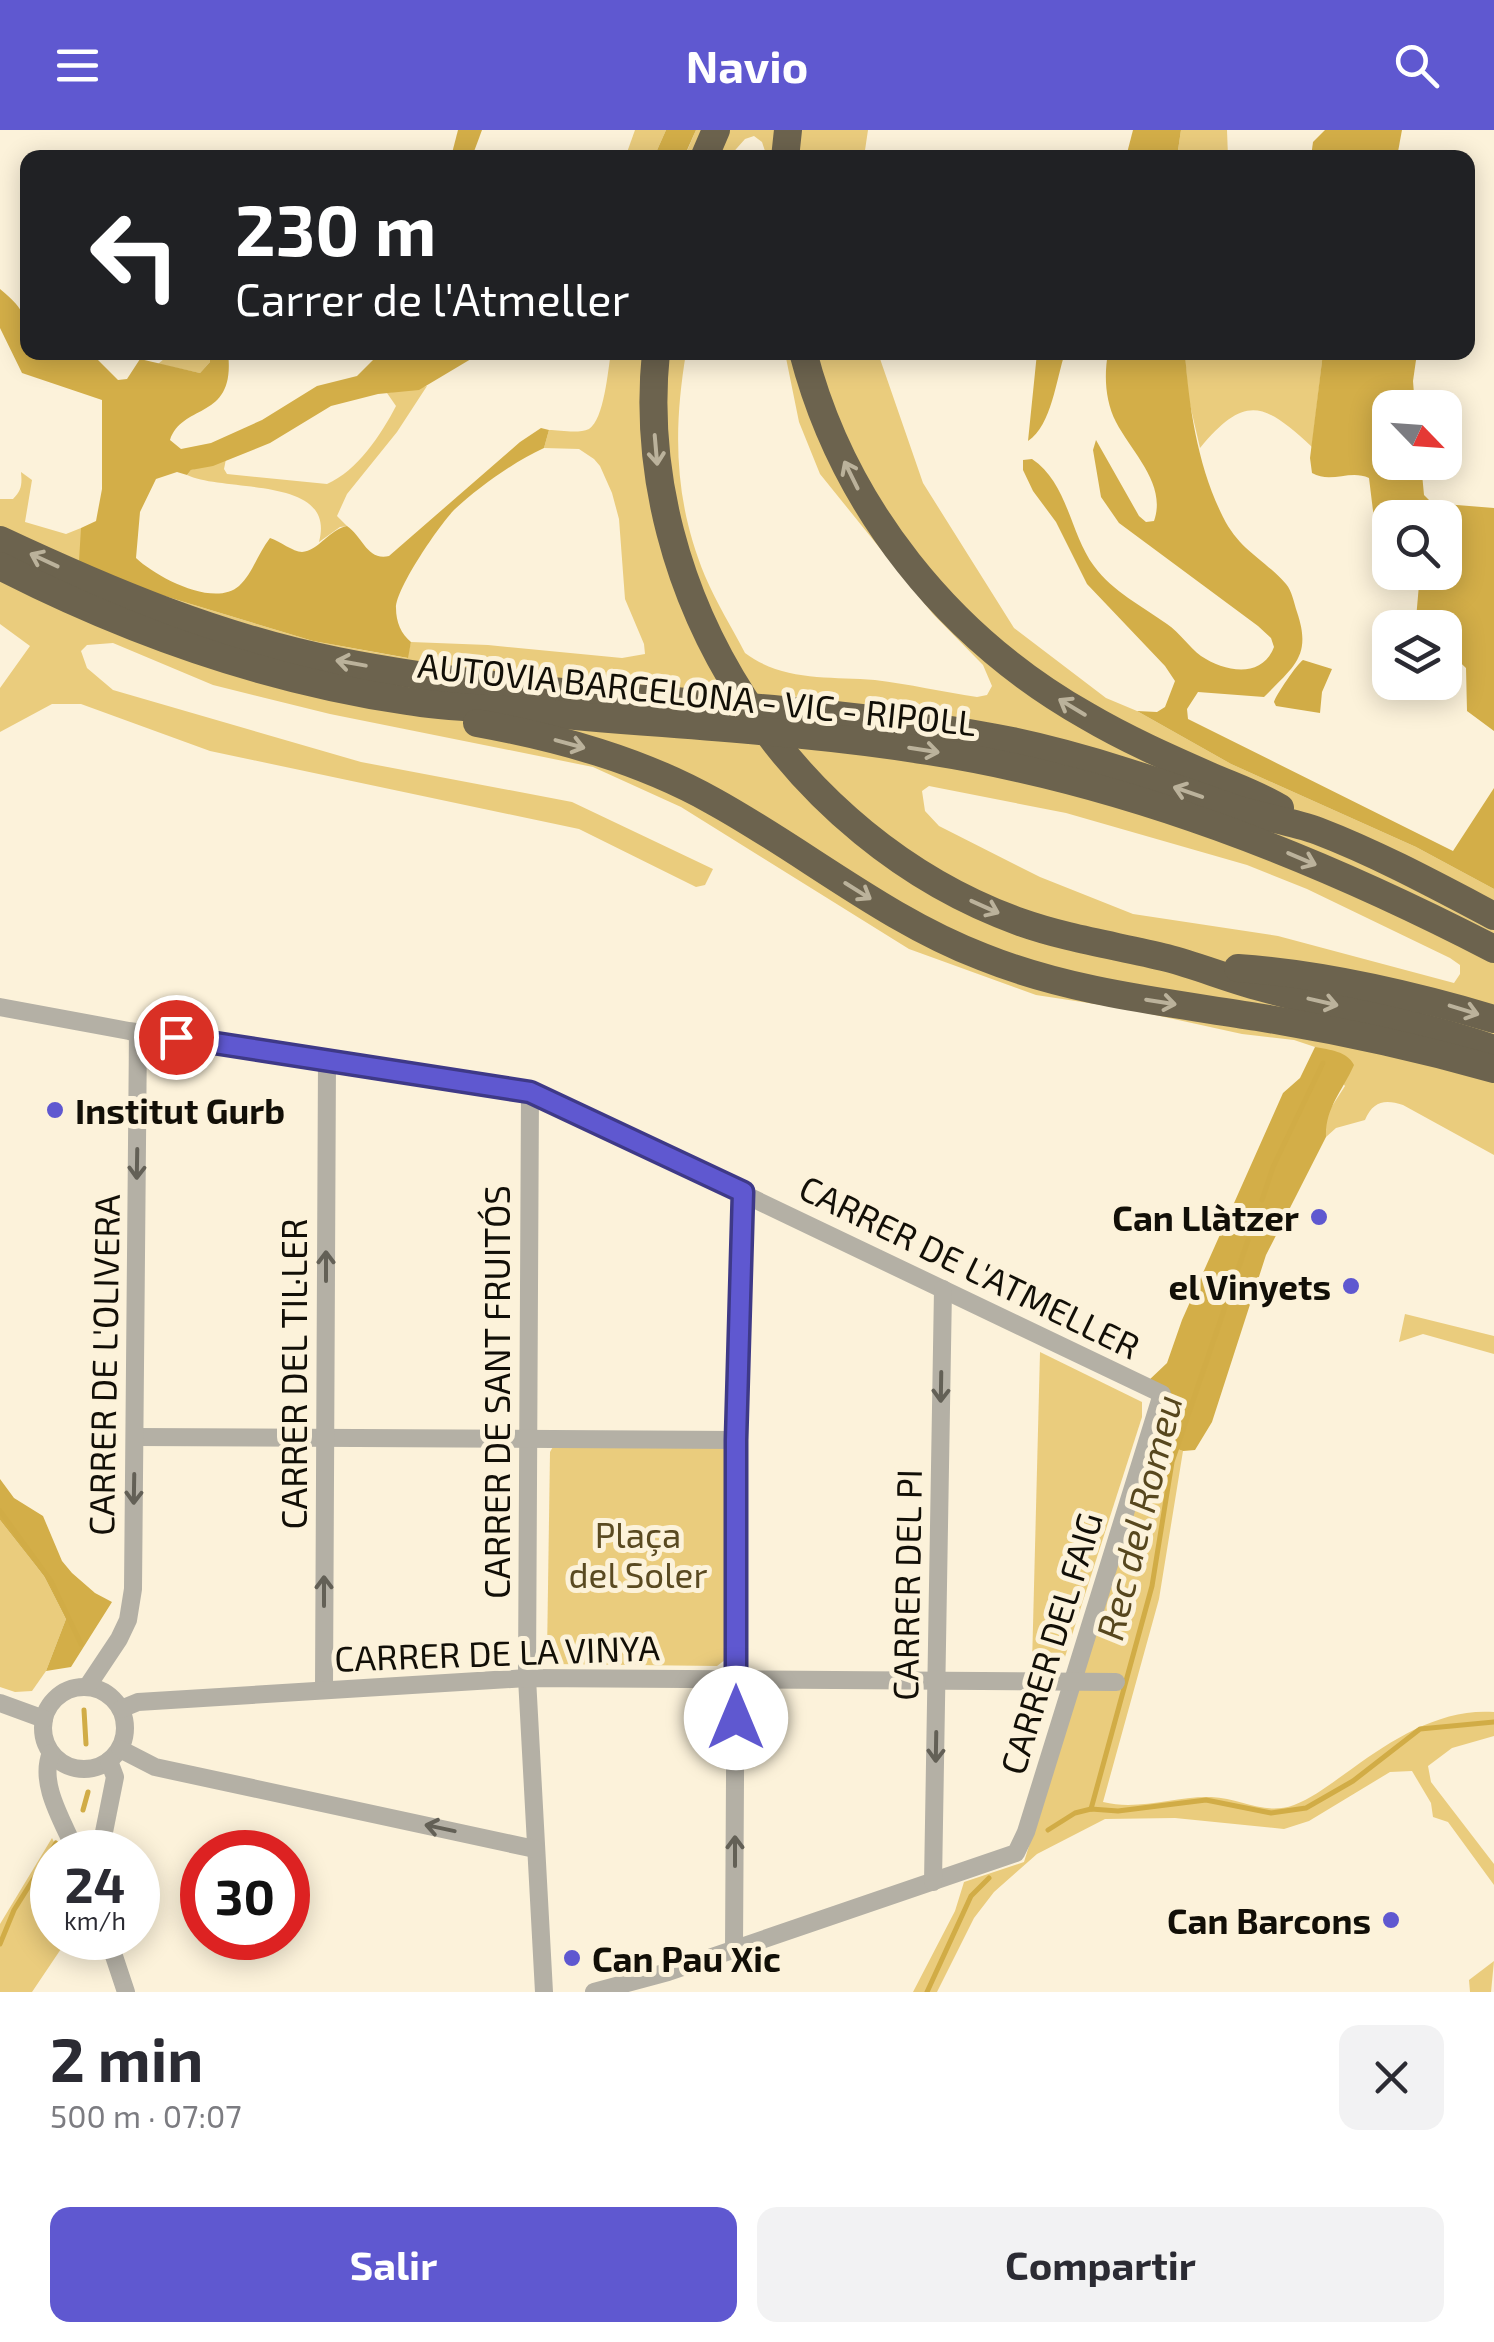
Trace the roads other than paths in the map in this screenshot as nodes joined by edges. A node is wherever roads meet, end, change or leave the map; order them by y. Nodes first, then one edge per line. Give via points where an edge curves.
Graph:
1 (656, 360) edge
2 (805, 360) edge
3 (0, 540) edge
4 (0, 566) edge
5 (409, 702) junction
6 (1315, 830) junction
7 (1494, 916) edge
8 (1494, 949) edge
9 (1196, 965) junction
10 (0, 1007) edge
11 (1494, 1019) edge
12 (138, 1032) junction
13 (1494, 1049) edge
14 (328, 1059) junction
15 (1494, 1070) edge
16 (530, 1092) junction
17 (743, 1192) junction
18 (943, 1289) junction
19 (1162, 1394) joint
20 (135, 1437) junction
21 (324, 1437) junction
22 (528, 1440) junction
23 (736, 1440) junction
24 (527, 1678) junction
25 (736, 1679) junction
26 (938, 1680) junction
27 (1072, 1680) junction
28 (1116, 1682) dead end
29 (87, 1688) junction
30 (324, 1689) junction
31 (0, 1703) edge
32 (120, 1709) junction
33 (44, 1719) junction
34 (52, 1753) junction
35 (114, 1755) junction
36 (67, 1830) edge
37 (104, 1830) edge
38 (535, 1849) junction
39 (933, 1882) junction
40 (734, 1948) junction
41 (115, 1960) edge
42 (126, 1992) edge
43 (544, 1992) edge
44 (594, 1992) edge

1 -> 9 highway via 656,452 684,578 749,708 796,766 860,827 954,893 1019,922
6 -> 2 highway via 1274,804 1088,717 1037,686 969,630 902,557 861,497
6 -> 3 highway, AUTOVIA BARCELONA - VIC - RIPOLL via 1012,741 838,714 457,681 339,662 175,616
4 - 5 highway, AUTOVIA BARCELONA - VIC - RIPOLL via 237,663
5 -> 8 highway, AUTOVIA BARCELONA - VIC - RIPOLL via 842,739 1014,766 1261,842 1402,901
5 -> 15 highway via 644,768 740,817 913,923 1017,970 1148,1000 1320,1027
6 - 7 highway, AUTOVIA BARCELONA - VIC - RIPOLL
9 -> 11 highway via 1357,984
9 -> 13 highway
10 - 12 street, CARRER DE L'ATMELLER
12 - 14 street, CARRER DE L'ATMELLER
12 -> 20 street, CARRER DE L'OLIVERA
14 - 16 street, CARRER DE L'ATMELLER
21 -> 14 street, CARRER DEL TIL·LER
16 - 17 street, CARRER DE L'ATMELLER
16 - 22 street, CARRER DE SANT FRUITÓS
17 - 18 street, CARRER DE L'ATMELLER
17 - 23 street
18 - 19 street, CARRER DE L'ATMELLER
18 -> 26 street, CARRER DEL PI
19 - 27 street, CARRER DEL FAIG
20 - 21 street
20 -> 29 street, CARRER DE L'OLIVERA via 128,1620
21 - 22 street
30 -> 21 street, CARRER DEL TIL·LER
22 - 23 street
22 - 24 street, CARRER DE SANT FRUITÓS
23 - 25 street
24 - 25 street, CARRER DE LA VINYA
24 - 30 street, CARRER DE LA VINYA
24 - 38 street, CARRER DE SANT FRUITÓS
25 - 26 street, CARRER DE LA VINYA
40 -> 25 street
26 - 27 street, CARRER DE LA VINYA
26 -> 39 street, CARRER DEL PI
27 - 28 street, CARRER DE LA VINYA
27 - 39 street, CARRER DEL FAIG via 1016,1853
29 - 32 street via 106,1694
29 - 33 street via 60,1695
30 - 32 street, CARRER DE LA VINYA via 138,1702
31 - 33 street
32 - 35 street via 125,1725
33 - 34 street
34 - 35 street via 82,1770
34 - 36 street via 46,1778
35 - 37 street
38 -> 35 street
38 - 43 street, CARRER DE SANT FRUITÓS
39 - 40 street
40 - 44 street
41 - 42 street

